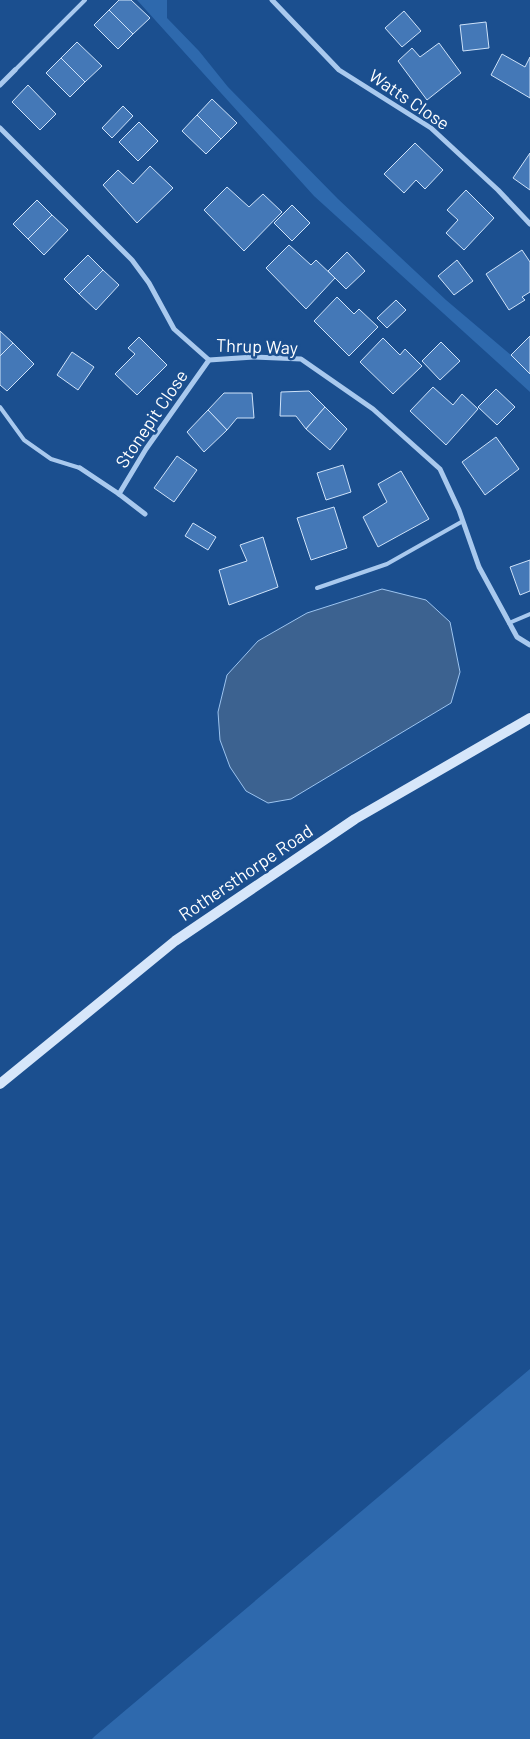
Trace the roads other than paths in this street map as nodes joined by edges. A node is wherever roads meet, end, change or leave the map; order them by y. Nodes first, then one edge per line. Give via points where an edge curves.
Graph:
1 (85, 0) edge
2 (272, 0) edge
3 (15, 70) joint
4 (0, 85) edge
5 (0, 128) edge
6 (530, 224) edge
7 (209, 360) junction
8 (0, 407) edge
9 (80, 468) joint
10 (119, 494) junction
11 (145, 514) dead end
12 (463, 521) junction
13 (317, 588) dead end
14 (530, 614) edge
15 (509, 623) junction
16 (530, 645) edge
17 (530, 718) edge
18 (0, 1084) edge

1 - 3 lane
2 - 6 street, Watts Close via 339,70 431,128
3 - 4 street
5 - 7 street, Thrup Way via 132,260 149,283 174,329
7 - 10 street, Stonepit Close via 146,449
7 - 12 street, Thrup Way via 254,357 301,359 373,409 440,469
8 - 9 lane via 24,440 50,459
9 - 10 street, Stonepit Close
10 - 11 street, Stonepit Close
12 - 13 lane via 387,564
12 - 15 street, Thrup Way via 476,562
14 - 15 lane
15 - 16 street, Thrup Way via 517,637
17 - 18 street, Rothersthorpe Road via 355,819 175,941

